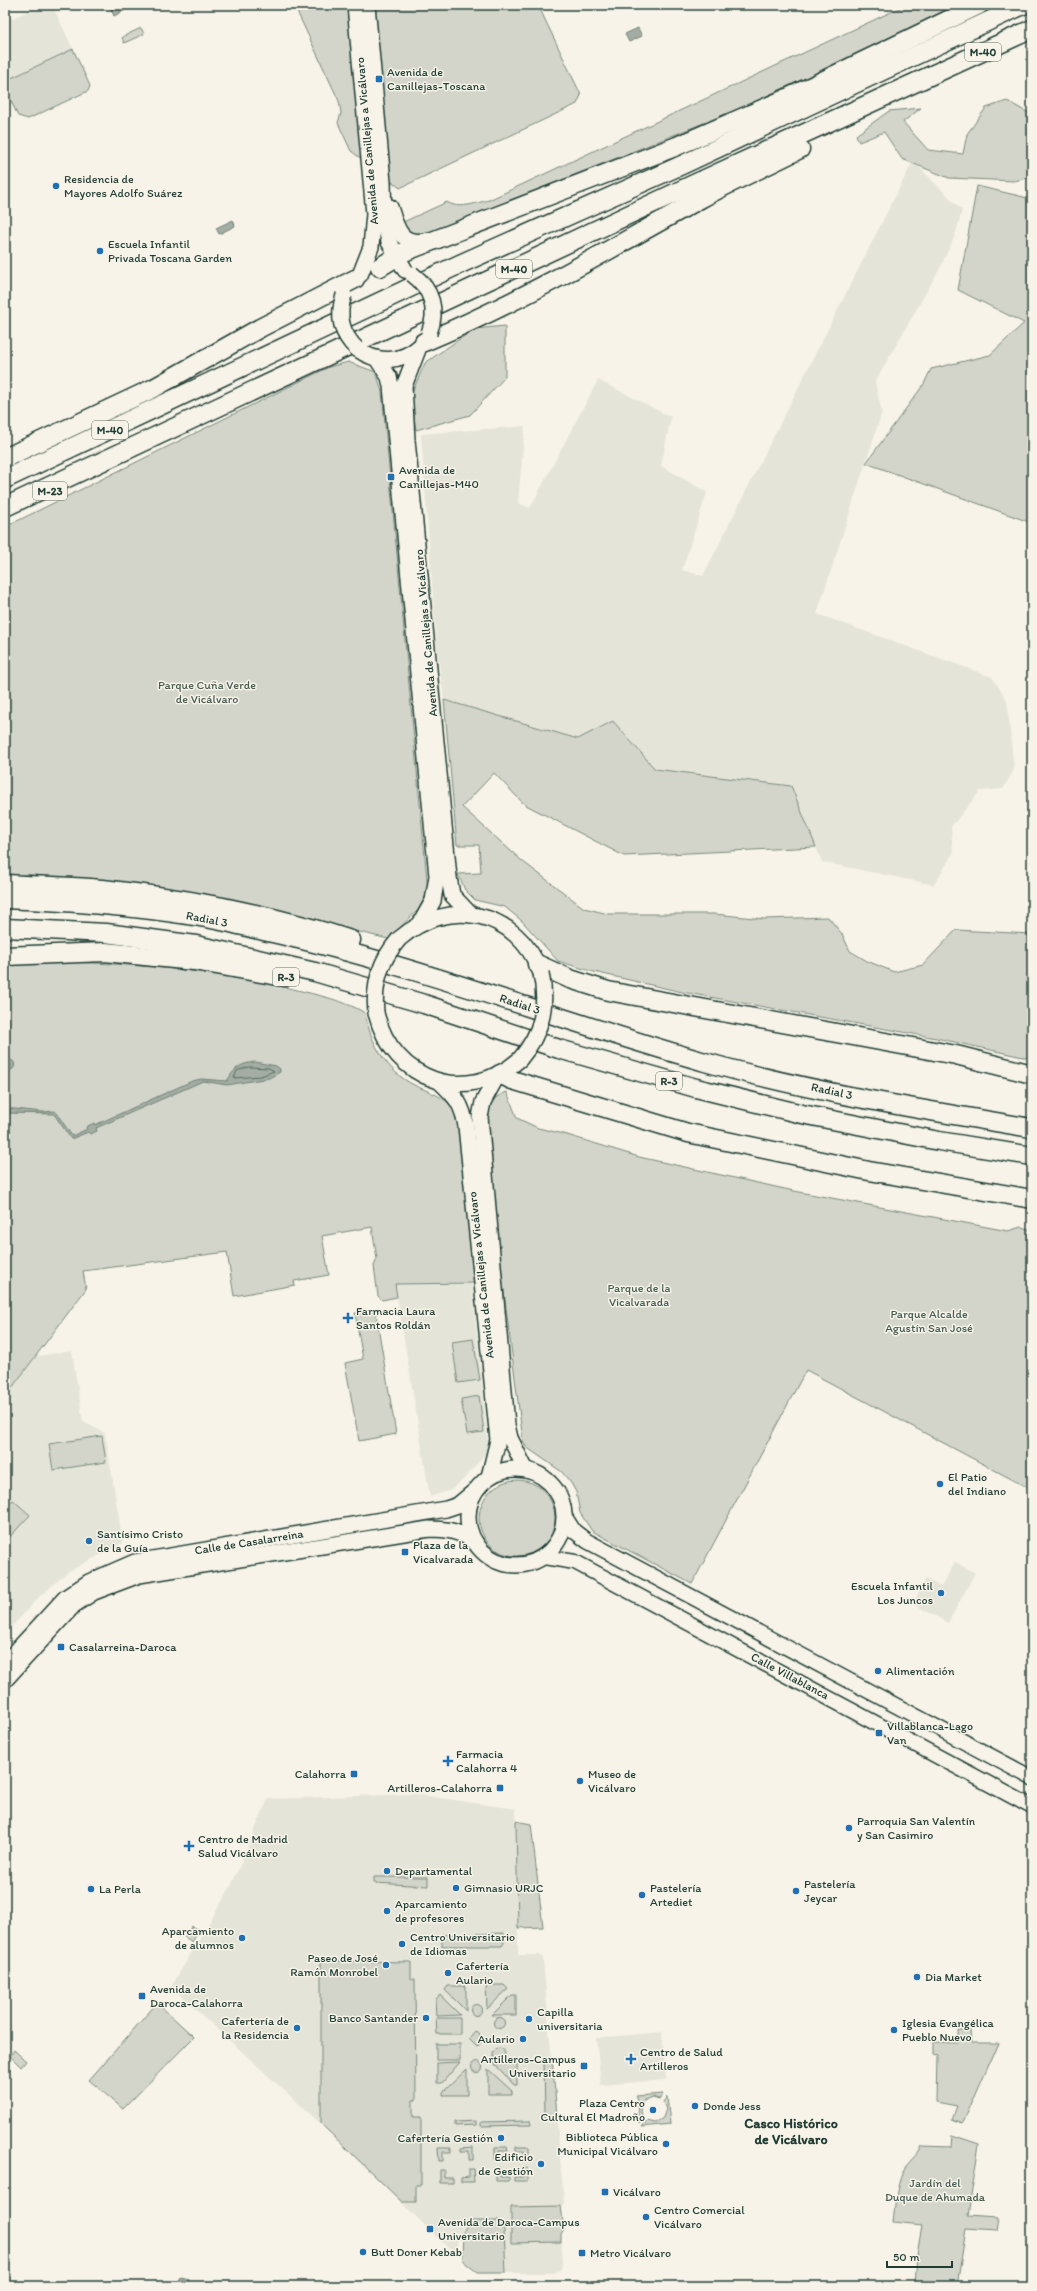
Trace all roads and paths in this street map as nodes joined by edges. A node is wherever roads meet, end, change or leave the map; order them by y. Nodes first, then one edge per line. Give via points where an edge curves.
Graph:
1 (355, 5) edge
2 (367, 5) edge
3 (979, 5) edge
4 (1013, 5) edge
5 (1023, 5) edge
6 (983, 24) junction
7 (1032, 29) edge
8 (934, 75) junction
9 (383, 182) junction
10 (447, 235) junction
11 (380, 267) joint
12 (404, 267) junction
13 (358, 277) junction
14 (424, 341) junction
15 (377, 359) junction
16 (215, 380) junction
17 (5, 459) edge
18 (96, 466) junction
19 (5, 479) edge
20 (5, 508) edge
21 (5, 516) edge
22 (5, 884) edge
23 (5, 899) edge
24 (471, 915) junction
25 (420, 924) junction
26 (5, 928) edge
27 (5, 956) edge
28 (539, 968) junction
29 (573, 1022) junction
30 (559, 1049) junction
31 (1032, 1074) edge
32 (499, 1075) junction
33 (440, 1081) junction
34 (1032, 1128) edge
35 (1032, 1156) edge
36 (1032, 1199) edge
37 (526, 1470) junction
38 (489, 1477) junction
39 (476, 1490) junction
40 (565, 1516) junction
41 (476, 1543) junction
42 (544, 1557) junction
43 (137, 1568) junction
44 (70, 1602) junction
45 (5, 1663) edge
46 (5, 1680) edge
47 (1032, 1778) edge
48 (1032, 1807) edge

1 - 13 main road, Avenida de Canillejas a Vicálvaro via 374,214 371,247
2 - 9 main road, Avenida de Canillejas a Vicálvaro
3 - 10 highway via 769,106 676,146
4 - 6 highway
5 - 6 highway, M-40
6 - 16 highway, M-40 via 684,164 460,264
7 - 8 highway, M-40
8 - 14 highway via 806,146 701,199 607,253 488,314
8 - 18 highway, M-40 via 694,184
9 - 10 main road via 392,214 401,235 407,240 418,242
9 - 12 main road, Avenida de Canillejas a Vicálvaro via 384,219 389,242
10 - 12 highway
11 - 12 highway
11 - 13 main road
12 - 14 main road, bridge via 425,285 432,300 434,317
13 - 15 main road, bridge via 344,295 340,312 342,324 346,336 357,349
13 - 17 highway via 154,388
14 - 15 main road via 400,358
14 - 24 main road, Avenida de Canillejas a Vicálvaro via 404,386 407,433 449,877 452,895
15 - 25 main road, Avenida de Canillejas a Vicálvaro via 389,377 391,386 437,876 433,901
16 - 17 highway
16 - 19 highway, M-40
18 - 20 highway, M-40
18 - 21 highway, M-23
22 - 29 highway via 110,890 206,903 326,932 435,968
23 - 29 highway, Radial 3 / R-3 via 110,904 202,917 336,948 433,976
24 - 25 main road via 445,915
24 - 28 main road via 498,923 510,931 526,946
25 - 33 main road, bridge via 399,939 390,950 379,973 375,993 376,1013 385,1039 393,1051 414,1070
26 - 30 highway, R-3 via 106,933 196,945 315,972 424,1004
27 - 30 highway, R-3 via 105,952 194,960 310,982
28 - 31 highway via 608,991 956,1055
28 - 32 main road, bridge via 545,1004 543,1019 530,1047 520,1059
29 - 34 highway, Radial 3 / R-3 via 707,1063 796,1084
30 - 35 highway, R-3 via 696,1088 802,1114
32 - 33 main road via 469,1083
32 - 36 highway via 688,1133 869,1172
32 - 37 main road, Avenida de Canillejas a Vicálvaro via 483,1102 480,1116 507,1425 510,1438
33 - 38 main road, Avenida de Canillejas a Vicálvaro via 457,1097 464,1110 466,1126 498,1440
37 - 38 main road via 514,1469
37 - 40 main road via 539,1474 558,1492
38 - 39 main road
39 - 41 main road via 469,1511 471,1533
39 - 43 main road, Calle de Casalarreina via 458,1505 446,1509
40 - 42 main road via 559,1539
40 - 47 main road, Calle Villablanca via 574,1531 587,1541
41 - 42 main road via 490,1557 509,1565 524,1565
41 - 43 main road, Calle de Casalarreina via 466,1534 429,1529
42 - 48 main road, Calle Villablanca via 575,1562
43 - 44 main road, Calle de Casalarreina
44 - 45 main road, Calle de Casalarreina
44 - 46 main road, Calle de Casalarreina

